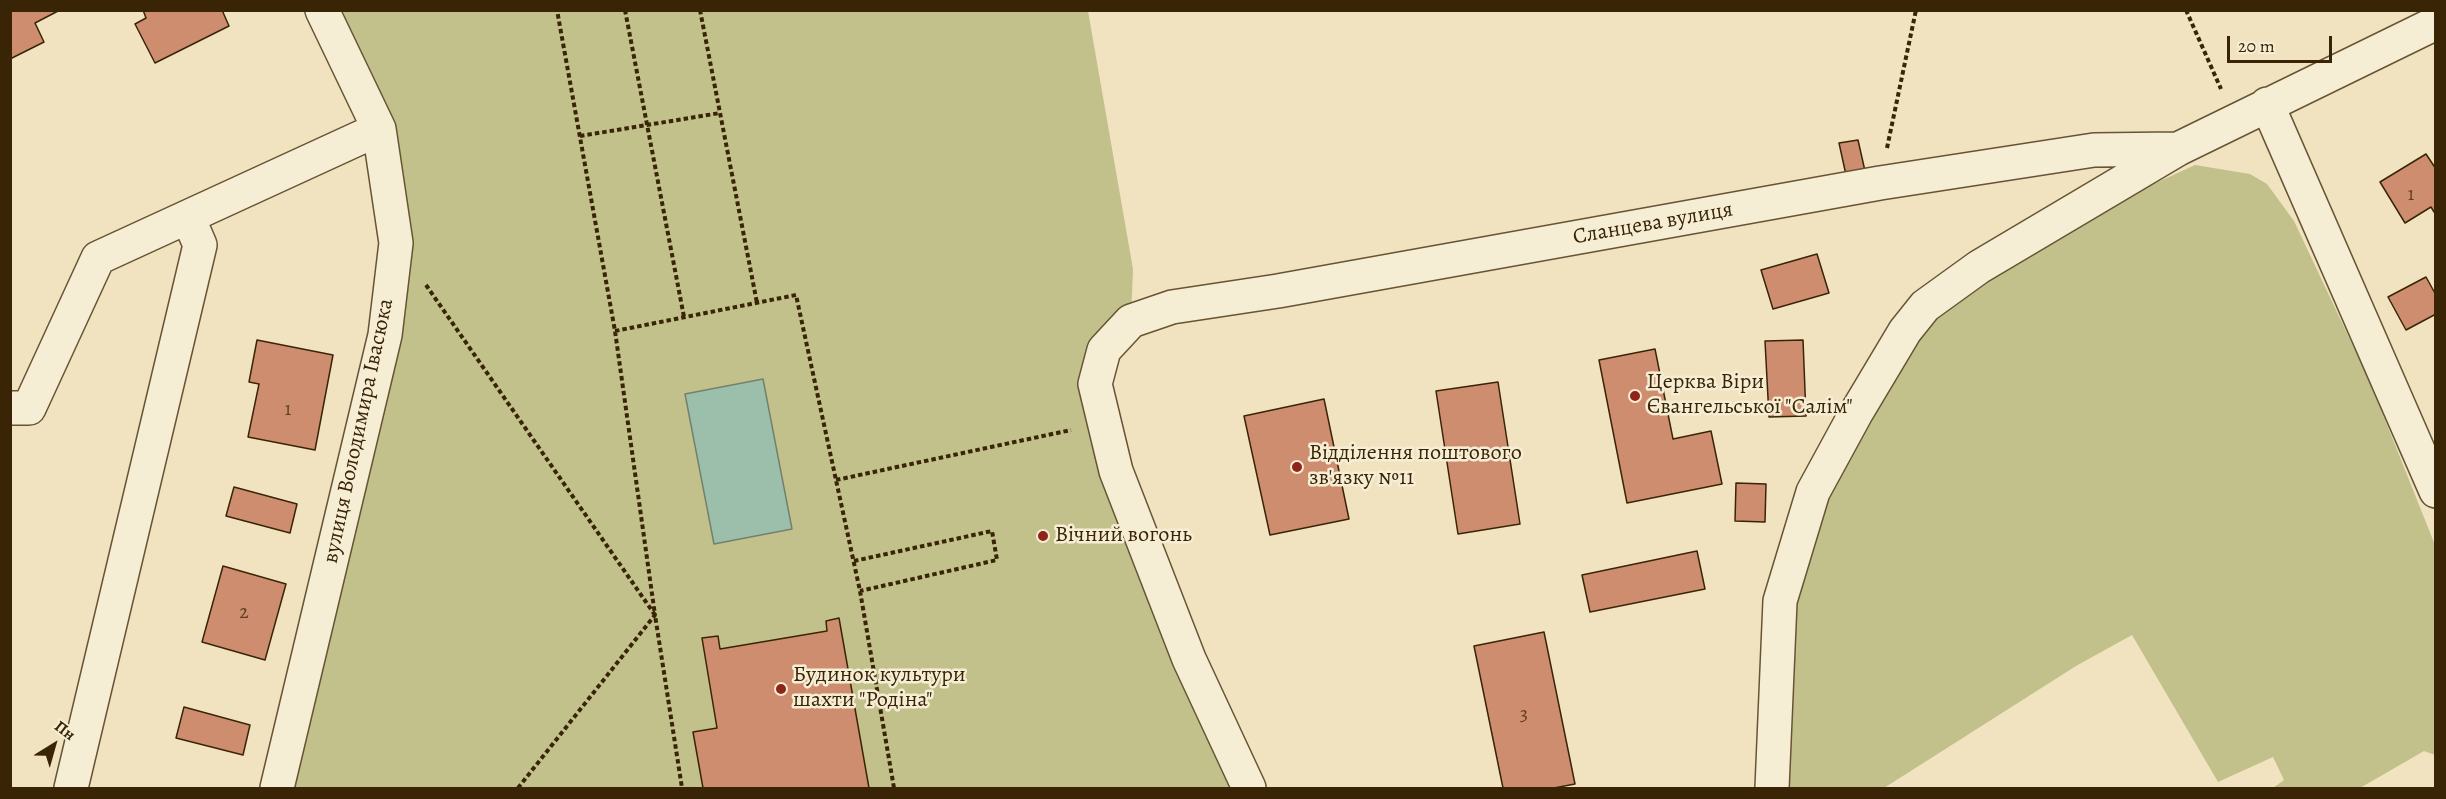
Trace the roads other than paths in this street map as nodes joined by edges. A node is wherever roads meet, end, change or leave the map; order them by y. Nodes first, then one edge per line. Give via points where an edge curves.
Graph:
1 (322, 10) edge
2 (2436, 23) edge
3 (2267, 104) junction
4 (379, 129) junction
5 (2178, 149) junction
6 (188, 217) junction
7 (10, 408) edge
8 (2436, 491) edge
9 (71, 789) edge
10 (277, 789) edge
11 (1249, 789) edge
12 (1772, 789) edge

1 - 4 street, вулиця Володимира Івасюка
2 - 3 street, Сланцева вулиця
3 - 5 street, Сланцева вулиця
3 - 8 street
4 - 6 street
4 - 10 street, вулиця Володимира Івасюка via 396,243 385,335
5 - 11 street, Сланцева вулиця via 2094,150 1880,183 1172,307 1131,321 1104,350 1095,384 1116,471 1185,648
5 - 12 street, Сланцева вулиця via 1979,267 1925,306 1905,331 1813,492 1780,601
6 - 7 street via 98,258 29,408
6 - 9 street via 200,246

